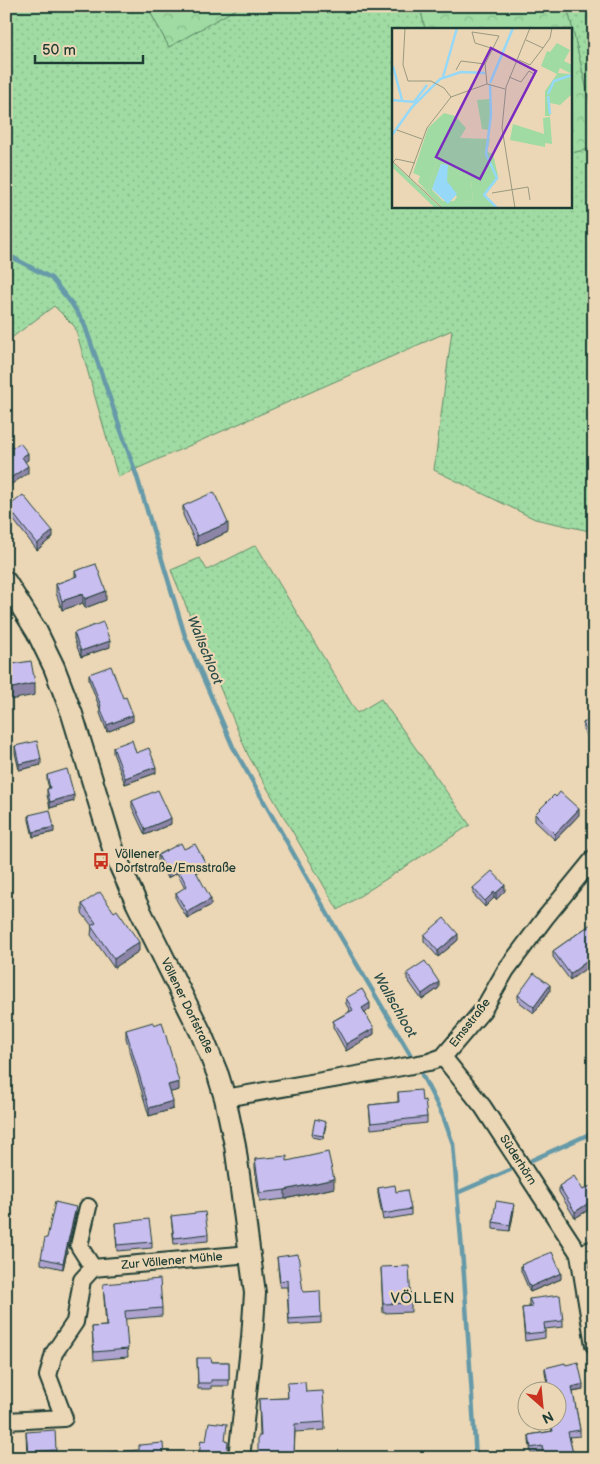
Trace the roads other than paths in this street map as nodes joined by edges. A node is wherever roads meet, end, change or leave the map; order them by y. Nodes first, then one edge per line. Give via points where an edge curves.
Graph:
1 (6, 582) edge
2 (594, 858) edge
3 (443, 1057) junction
4 (225, 1098) junction
5 (88, 1208) dead end
6 (586, 1252) edge
7 (250, 1254) junction
8 (94, 1268) junction
9 (594, 1345) edge
10 (6, 1421) edge
11 (239, 1458) edge

1 - 4 street, Völlener Dorfstraße via 54,667 72,714 115,856 201,1033
2 - 3 street, Emsstraße via 506,970 483,1010
3 - 4 street, Emsstraße
3 - 6 street, Süderhörn via 483,1107
4 - 7 street, Völlener Dorfstraße
5 - 8 street via 79,1246
6 - 9 street
7 - 8 street, Zur Völlener Mühle
7 - 11 street, Völlener Dorfstraße via 254,1315
8 - 10 street via 82,1280 75,1322 54,1353 48,1376 64,1418

